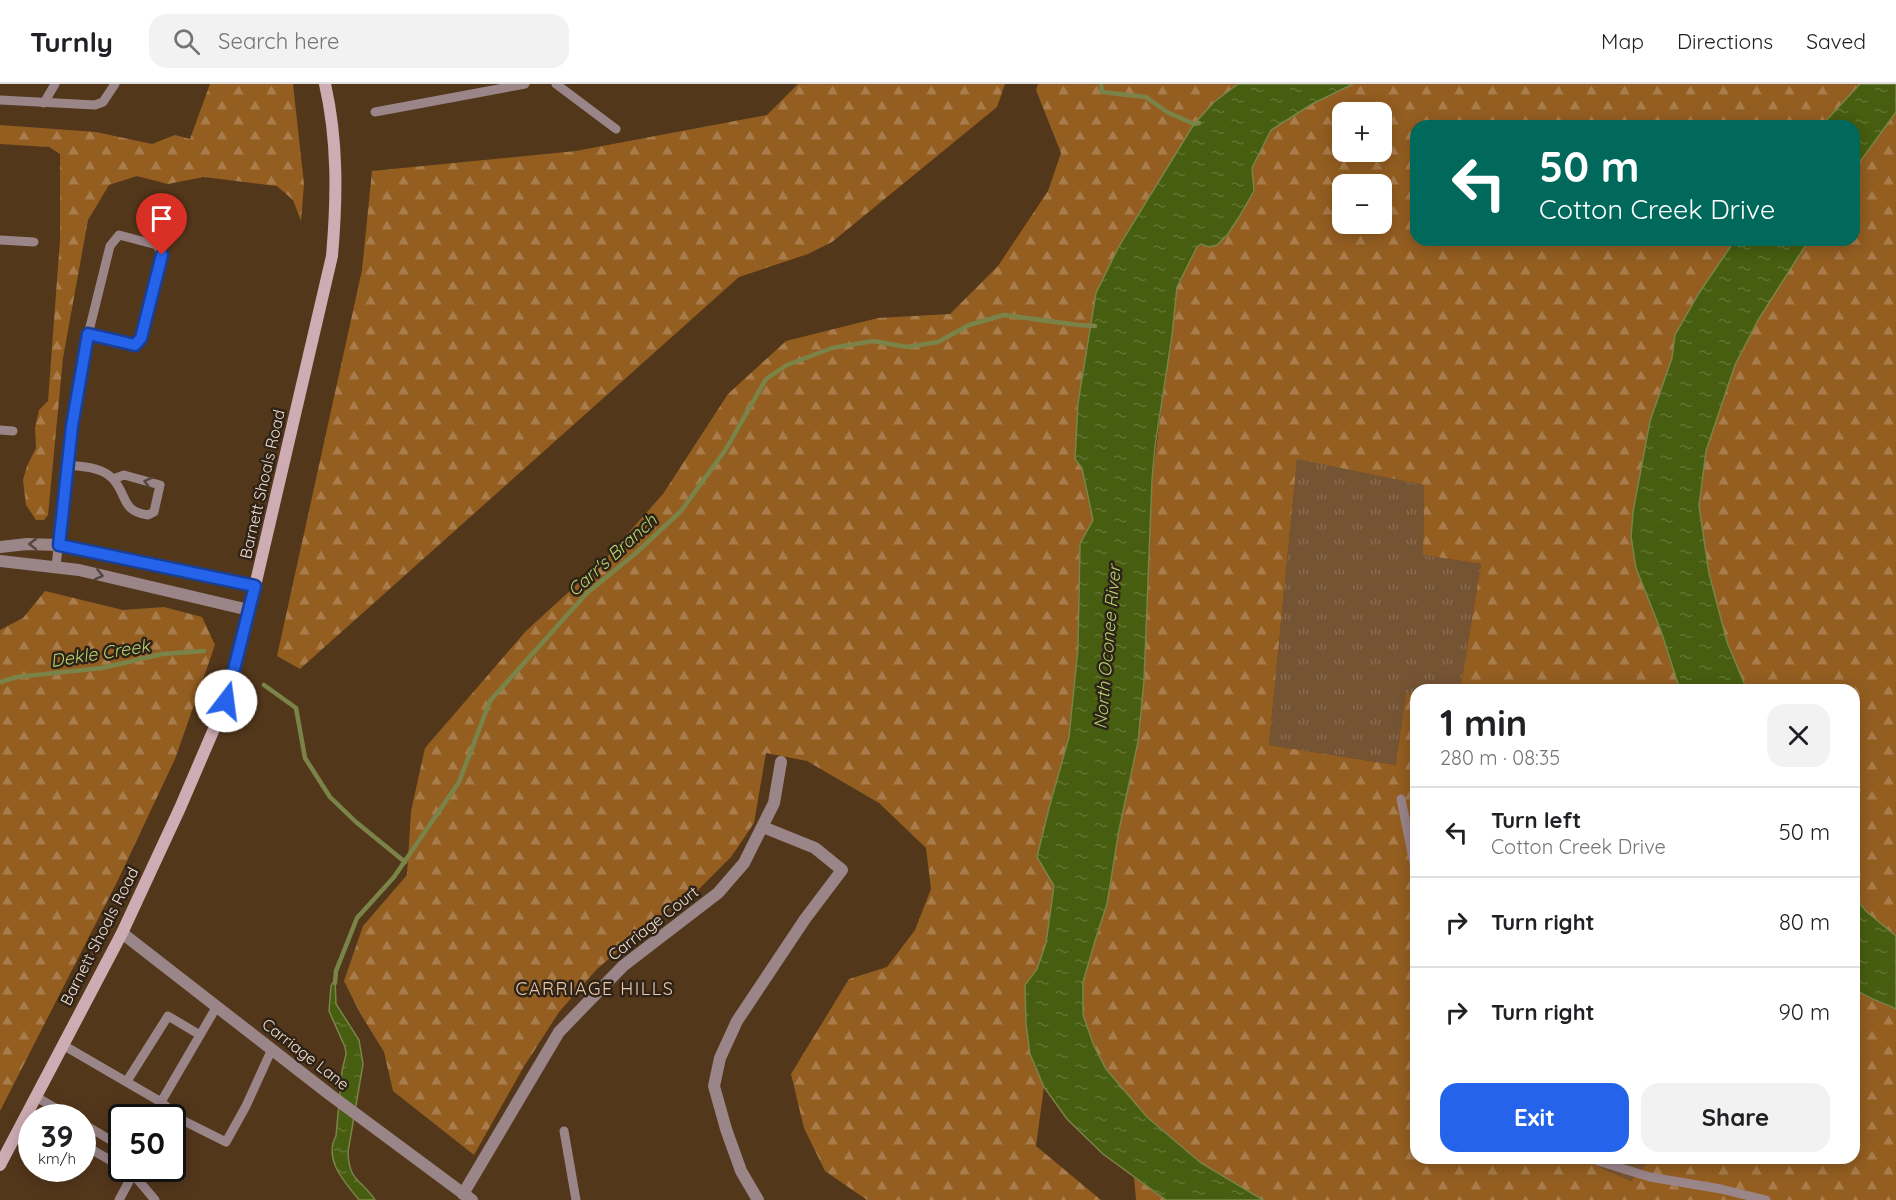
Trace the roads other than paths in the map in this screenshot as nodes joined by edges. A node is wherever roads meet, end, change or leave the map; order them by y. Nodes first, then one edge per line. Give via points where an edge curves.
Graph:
1 (55, 84) edge
2 (116, 84) edge
3 (325, 84) edge
4 (525, 84) edge
5 (556, 84) edge
6 (0, 100) edge
7 (44, 103) junction
8 (375, 112) dead end
9 (616, 129) dead end
10 (0, 240) edge
11 (34, 242) dead end
12 (88, 334) junction
13 (0, 430) edge
14 (13, 430) dead end
15 (68, 465) junction
16 (113, 479) junction
17 (59, 545) junction
18 (0, 547) edge
19 (0, 561) edge
20 (56, 566) junction
21 (255, 586) junction
22 (249, 610) junction
23 (781, 762) dead end
24 (1401, 799) dead end
25 (763, 827) junction
26 (1410, 843) edge
27 (122, 933) junction
28 (217, 1006) junction
29 (200, 1035) junction
30 (63, 1044) junction
31 (272, 1049) junction
32 (126, 1081) junction
33 (36, 1096) junction
34 (161, 1102) junction
35 (33, 1104) edge
36 (49, 1104) edge
37 (96, 1131) edge
38 (564, 1131) dead end
39 (18, 1135) edge
40 (108, 1137) joint
41 (96, 1151) edge
42 (99, 1153) junction
43 (108, 1158) edge
44 (1608, 1164) edge
45 (0, 1165) edge
46 (124, 1182) edge
47 (139, 1182) edge
48 (468, 1197) edge
49 (119, 1200) edge
50 (155, 1200) edge
51 (576, 1200) edge
52 (758, 1200) edge
53 (1766, 1200) edge

1 - 7 lane
2 - 7 lane via 100,104
3 - 21 main road, Barnett Shoals Road via 336,167 332,256
4 - 8 lane
5 - 9 lane
6 - 7 lane
10 - 11 lane
12 - 12 lane via 110,246 119,235 158,245 162,255 141,338 135,345
12 - 15 lane
13 - 14 lane
15 - 16 lane via 100,470
15 - 17 lane
16 -> 16 lane via 128,507 137,514 154,512 160,485 124,476
17 -> 18 street
17 - 20 lane
17 - 21 street
19 - 20 street
20 -> 22 street
21 - 22 main road, Barnett Shoals Road
22 - 27 main road, Barnett Shoals Road via 226,701
23 - 25 street, Carriage Court via 774,803
24 - 26 lane
25 - 48 street, Carriage Court via 744,863 718,893 623,966 559,1032
25 - 52 street via 815,848 842,870 737,1021 720,1058 714,1086 741,1171
27 - 28 street, Carriage Lane
27 - 30 main road, Barnett Shoals Road
28 - 29 lane
28 - 31 street, Carriage Lane
29 - 32 lane via 168,1016
29 - 34 lane
30 - 32 lane
30 - 33 main road, Barnett Shoals Road
31 - 34 lane via 226,1142 182,1120
31 - 48 street, Carriage Lane
32 - 34 lane
33 - 35 main road, Barnett Shoals Road
33 - 36 lane
37 - 40 lane
38 - 51 lane
39 - 45 main road, Barnett Shoals Road
40 - 42 lane
41 - 42 lane
42 - 43 lane
44 - 53 lane via 1650,1177
46 - 49 lane
47 - 50 lane

